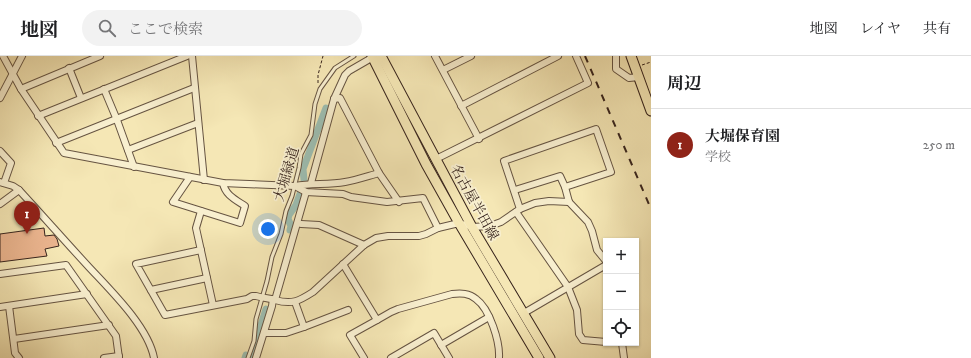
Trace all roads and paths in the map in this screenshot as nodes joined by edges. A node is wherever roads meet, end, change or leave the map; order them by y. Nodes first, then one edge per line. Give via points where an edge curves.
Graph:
1 (3, 56) edge
2 (22, 56) edge
3 (100, 56) edge
4 (187, 56) edge
5 (192, 56) edge
6 (323, 56) edge
7 (354, 56) edge
8 (375, 56) edge
9 (435, 56) edge
10 (471, 56) edge
11 (558, 56) edge
12 (576, 56) edge
13 (616, 56) edge
14 (631, 56) edge
15 (69, 68) junction
16 (442, 70) junction
17 (13, 74) junction
18 (638, 77) junction
19 (194, 88) junction
20 (21, 89) junction
21 (104, 89) junction
22 (320, 89) junction
23 (0, 98) edge
24 (81, 98) junction
25 (334, 99) junction
26 (461, 106) junction
27 (651, 110) edge
28 (38, 116) junction
29 (117, 120) junction
30 (198, 123) junction
31 (479, 139) junction
32 (56, 143) junction
33 (128, 150) junction
34 (0, 151) edge
35 (436, 160) junction
36 (134, 167) junction
37 (379, 173) junction
38 (190, 177) junction
39 (204, 180) junction
40 (2, 182) edge
41 (311, 183) junction
42 (223, 184) junction
43 (295, 186) junction
44 (565, 187) junction
45 (19, 190) junction
46 (515, 190) junction
47 (306, 192) junction
48 (399, 202) junction
49 (569, 202) junction
50 (0, 204) edge
51 (201, 211) junction
52 (518, 211) junction
53 (458, 223) junction
54 (301, 224) dead end
55 (472, 227) junction
56 (438, 228) junction
57 (364, 245) junction
58 (201, 250) junction
59 (603, 257) edge
60 (344, 264) junction
61 (603, 267) edge
62 (0, 274) edge
63 (207, 278) junction
64 (568, 287) junction
65 (151, 290) junction
66 (87, 294) junction
67 (262, 298) junction
68 (274, 300) junction
69 (295, 302) junction
70 (213, 305) junction
71 (9, 306) junction
72 (0, 307) edge
73 (348, 310) dead end
74 (524, 313) junction
75 (489, 317) junction
76 (377, 320) junction
77 (109, 325) junction
78 (304, 327) junction
79 (264, 333) junction
80 (14, 339) junction
81 (603, 342) edge
82 (441, 345) junction
83 (622, 346) edge
84 (119, 357) edge
85 (18, 358) edge
86 (104, 358) edge
87 (154, 358) edge
88 (248, 358) edge
89 (256, 358) edge
90 (364, 358) edge
91 (391, 358) edge
92 (449, 358) edge
93 (500, 358) edge
94 (539, 358) edge
95 (550, 358) edge
96 (624, 358) edge

1 - 17 street
2 - 17 street
3 - 15 street
4 - 21 street
5 - 19 street
6 - 22 path via 317,81
7 - 22 lane, 大堀緑道 via 334,68
8 - 25 street via 347,73
8 - 35 main road, 名古屋半田線
8 - 53 main road, 名古屋半田線 via 426,164
9 - 16 street
10 - 16 street
11 - 26 street
12 - 31 street via 588,83
13 - 18 street via 616,69 629,78
14 - 18 main road
15 - 20 street
15 - 24 street
16 - 26 street
17 - 20 street
17 - 23 street
18 - 27 main road
19 - 29 street
19 - 30 street
20 - 28 street
21 - 24 street
21 - 29 street
22 - 43 lane, 大堀緑道 via 315,104 311,135 301,154
24 - 28 street
25 - 37 street via 340,98
25 - 41 street
26 - 31 street
28 - 32 street
29 - 32 street
29 - 33 street
30 - 33 street
30 - 39 street
31 - 35 street
32 - 36 street via 64,153
33 - 36 street
34 - 40 street via 11,163
35 - 55 main road, 名古屋半田線
36 - 38 street
37 - 41 street via 346,182 319,185
37 - 48 street
38 - 39 street
38 - 51 street via 173,202
39 - 42 street
40 - 45 street
41 - 43 street
42 - 43 street
42 - 51 street via 228,194 245,206 240,223
43 - 47 street
43 - 67 lane, 大堀緑道
44 - 46 street via 560,176
44 - 46 street via 611,172 596,129 504,161
44 - 49 street
45 - 50 street
45 - 87 street via 138,325 148,339
46 - 52 street
47 - 48 street
47 - 68 street
48 - 56 street via 422,198
49 - 52 street via 535,203
49 - 59 street via 588,222 597,250
51 - 58 street via 196,228
52 - 55 street via 490,226
52 - 64 street
53 - 55 street
53 - 56 street
53 - 94 main road, 名古屋半田線
54 - 57 street via 319,225
55 - 74 main road, 名古屋半田線
56 - 57 street via 419,236 381,236
57 - 60 street
58 - 63 street
58 - 65 street via 136,264
60 - 69 street via 313,292
60 - 76 street
61 - 64 street
62 - 66 street via 66,266
63 - 65 street
63 - 70 street
64 - 74 street
64 - 81 street via 577,310 579,334 583,340
65 - 70 street via 166,315
66 - 71 street
66 - 77 street
67 - 68 street
67 - 70 street via 252,296
67 - 88 lane, 大堀緑道
68 - 69 street
68 - 79 street
69 - 78 street
71 - 72 street
71 - 80 street
73 - 78 street
74 - 95 main road, 名古屋半田線
75 - 76 street via 476,299 459,293 398,309
75 - 82 street
75 - 93 street via 494,327
76 - 90 street via 350,335
77 - 80 street
77 - 84 street via 116,336
78 - 79 street via 286,333
79 - 89 street
80 - 85 street
82 - 91 street via 434,333
82 - 92 street
83 - 96 street
84 - 86 street

